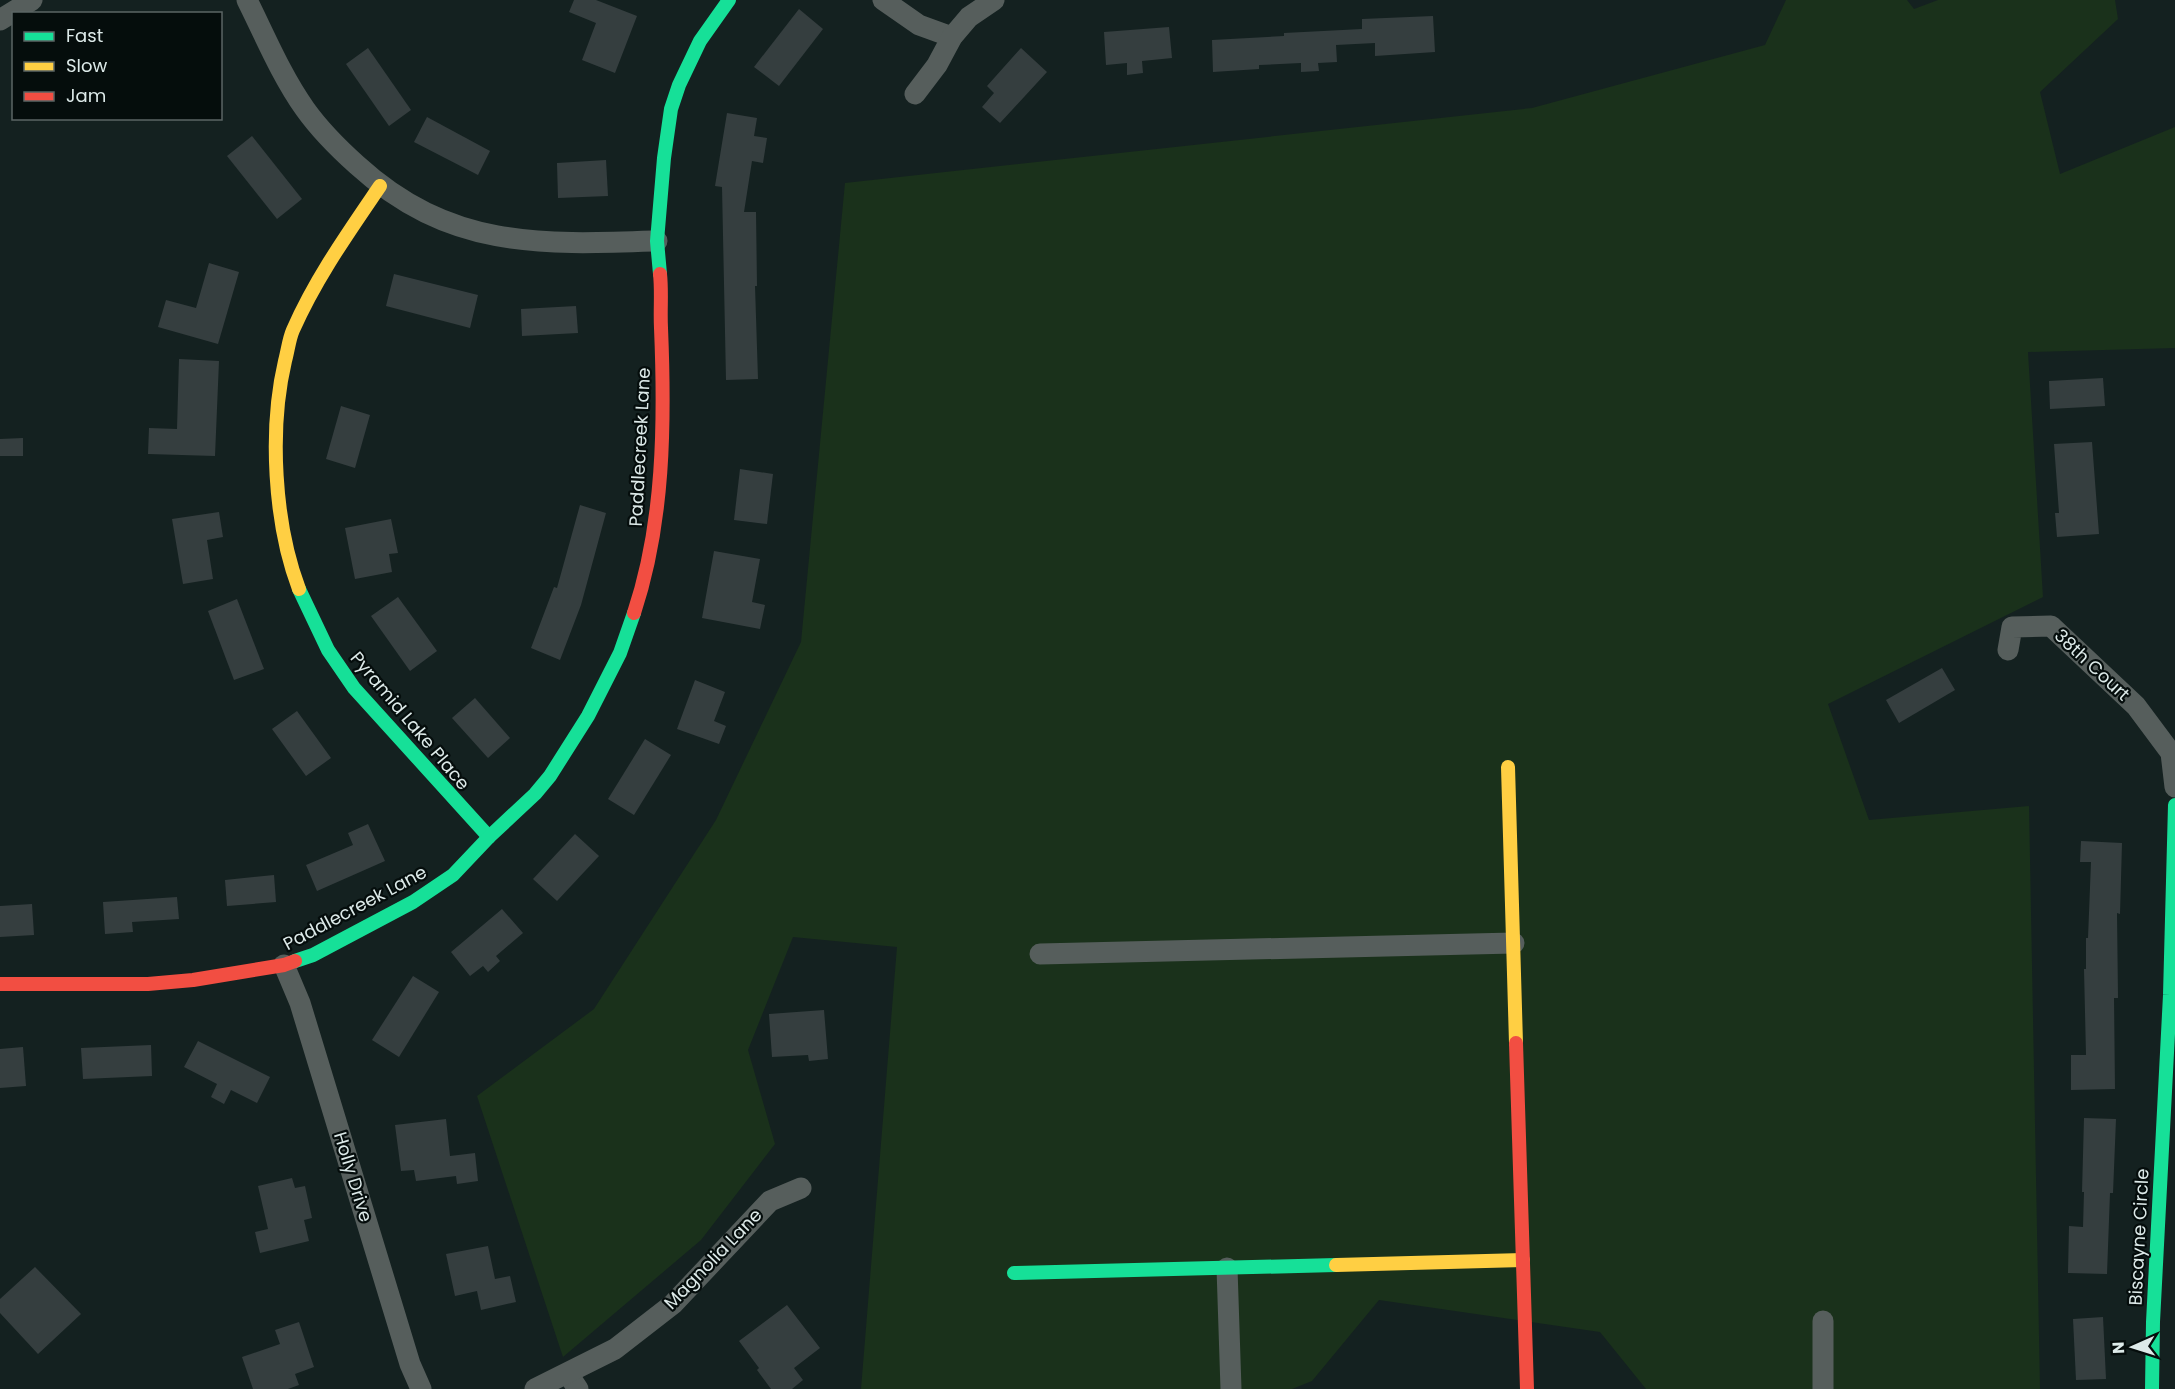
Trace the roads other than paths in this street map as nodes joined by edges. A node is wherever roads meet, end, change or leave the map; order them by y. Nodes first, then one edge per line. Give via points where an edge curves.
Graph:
1 (32, 0) edge
2 (247, 0) edge
3 (729, 0) edge
4 (883, 0) edge
5 (994, 0) edge
6 (13, 12) edge
7 (952, 37) junction
8 (915, 94) dead end
9 (380, 186) junction
10 (657, 241) junction
11 (2008, 650) dead end
12 (2173, 752) edge
13 (1508, 767) dead end
14 (2175, 787) edge
15 (2175, 805) edge
16 (489, 837) junction
17 (1514, 943) junction
18 (1040, 954) dead end
19 (284, 965) junction
20 (0, 984) edge
21 (801, 1188) dead end
22 (1523, 1260) junction
23 (1227, 1268) junction
24 (1014, 1273) dead end
25 (1823, 1322) dead end
26 (573, 1381) edge
27 (2152, 1382) edge
28 (421, 1389) edge
29 (535, 1389) edge
30 (1231, 1389) edge
31 (1527, 1389) edge
32 (1823, 1389) edge

1 - 6 street
2 - 9 street via 304,108 332,143
3 - 10 street, Paddlecreek Lane via 700,41 671,109
4 - 7 street via 919,25
5 - 7 street via 969,17
7 - 8 street
9 - 10 street via 414,208 478,233 567,244
9 - 16 street, Pyramid Lake Place via 324,268 292,332 281,378 276,425 278,496 285,542 298,587 328,650 354,688
10 - 16 street, Paddlecreek Lane via 663,298 661,446 653,540 636,609 600,695 550,776
11 - 12 street, 38th Court via 2012,627 2051,626 2136,706
12 - 14 street
13 - 17 street
15 - 27 street, Biscayne Circle
16 - 19 street, Paddlecreek Lane via 434,889 313,955
17 - 18 street
17 - 22 street
19 - 20 street, Paddlecreek Lane via 148,984
19 - 28 street, Holly Drive via 300,1003 410,1364
21 - 26 street, Magnolia Lane via 770,1201 673,1304
22 - 23 street
22 - 31 street
23 - 24 street
23 - 30 street
25 - 32 street
26 - 29 street, Magnolia Lane

